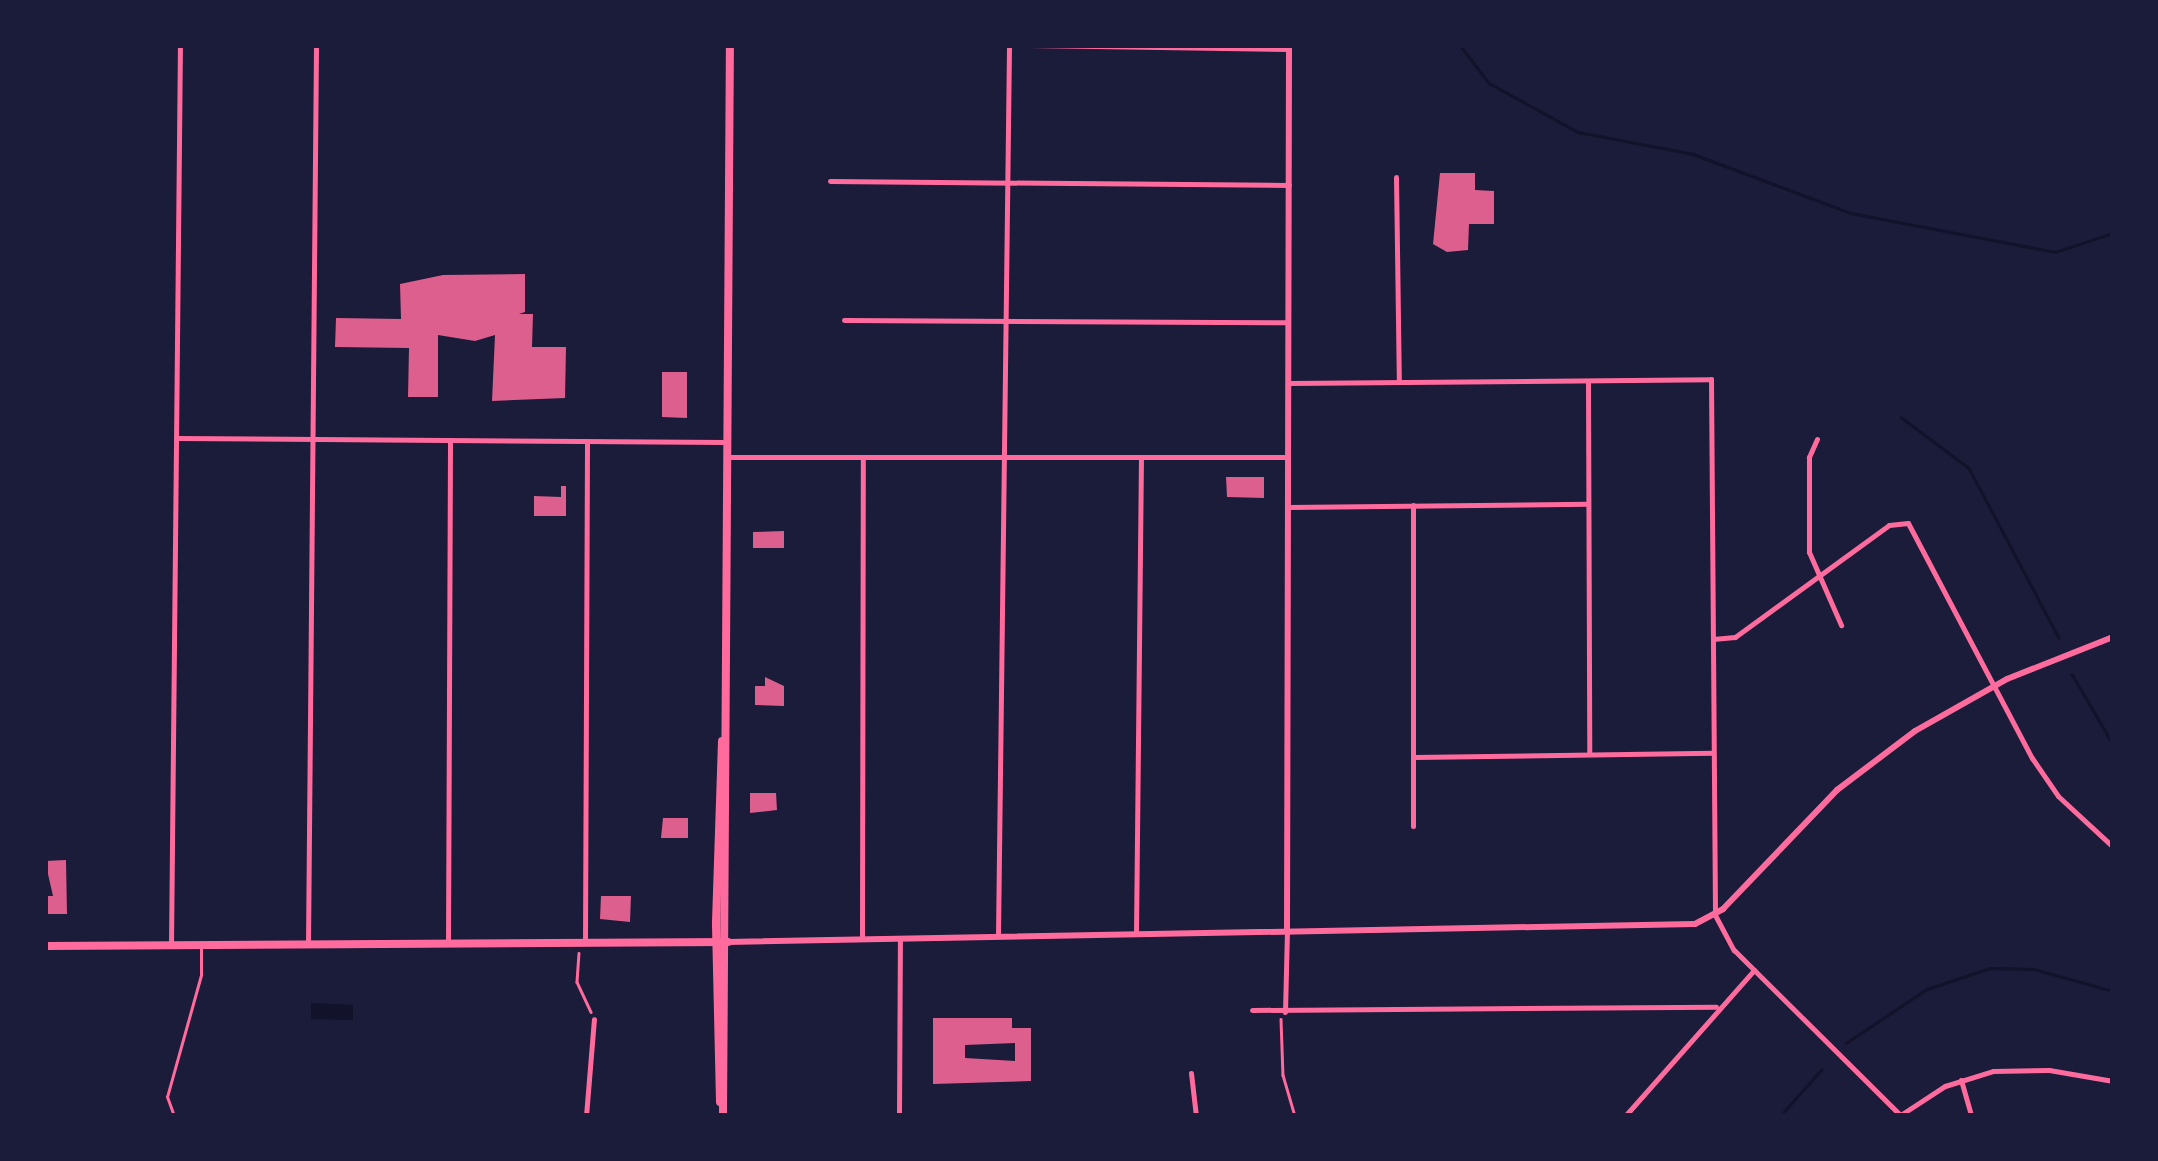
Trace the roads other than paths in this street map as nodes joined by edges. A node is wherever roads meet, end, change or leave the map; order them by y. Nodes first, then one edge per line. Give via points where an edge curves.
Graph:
1 (180, 45) edge
2 (316, 45) edge
3 (730, 45) edge
4 (1009, 45) edge
5 (1030, 45) edge
6 (1289, 47) edge
7 (1396, 176) dead end
8 (830, 181) dead end
9 (1009, 182) junction
10 (1289, 185) junction
11 (844, 320) dead end
12 (1008, 321) junction
13 (1288, 322) junction
14 (1399, 381) junction
15 (1588, 381) junction
16 (1288, 383) junction
17 (176, 438) junction
18 (312, 439) junction
19 (1817, 439) dead end
20 (450, 440) junction
21 (587, 442) junction
22 (726, 442) junction
23 (726, 457) junction
24 (1006, 457) junction
25 (863, 458) junction
26 (1141, 458) junction
27 (1288, 458) junction
28 (1588, 504) junction
29 (1288, 506) junction
30 (1413, 506) junction
31 (1818, 578) junction
32 (1841, 625) dead end
33 (2113, 637) edge
34 (1713, 640) junction
35 (1994, 685) junction
36 (724, 717) junction
37 (1590, 753) junction
38 (1713, 753) junction
39 (1414, 757) junction
40 (1414, 826) dead end
41 (2113, 847) edge
42 (1714, 915) junction
43 (1286, 931) junction
44 (1136, 934) junction
45 (998, 935) junction
46 (862, 937) junction
47 (900, 937) junction
48 (716, 942) junction
49 (728, 942) junction
50 (584, 943) junction
51 (448, 944) junction
52 (308, 945) junction
53 (45, 946) edge
54 (171, 946) junction
55 (201, 946) junction
56 (1754, 970) junction
57 (1716, 1007) junction
58 (1252, 1010) dead end
59 (1283, 1015) junction
60 (594, 1019) road end
61 (1191, 1073) dead end
62 (1961, 1080) junction
63 (2113, 1081) edge
64 (174, 1116) edge
65 (586, 1116) edge
66 (722, 1116) edge
67 (899, 1116) edge
68 (1196, 1116) edge
69 (1625, 1116) edge
70 (1900, 1116) edge
71 (1971, 1116) edge

1 - 17 street
2 - 18 street
3 - 22 main road
4 - 9 street
5 - 6 street
6 - 10 street
7 - 14 street
8 - 9 street
9 - 10 street
9 - 12 street
10 - 13 street
11 - 12 street
12 - 13 street
12 - 24 street
13 - 16 street
14 - 15 street
14 - 16 street
15 - 28 street
15 - 34 street via 1711,379
16 - 27 street
17 - 18 street
17 - 54 street
18 - 20 street
18 - 52 street
19 - 31 street via 1808,456 1808,498 1809,552
20 - 21 street
20 - 51 street
21 - 22 street
21 - 50 street
22 - 23 main road
23 - 25 street
23 - 36 main road
24 - 25 street
24 - 26 street
24 - 45 street via 999,471
25 - 46 street
26 - 27 street
26 - 44 street
27 - 29 street
28 - 30 street
28 - 37 street
29 - 30 street
29 - 43 street
30 - 39 street
31 - 32 street
31 - 34 street via 1736,637
31 - 35 street via 1898,521 1916,532
33 - 35 street
34 - 38 street
35 - 41 street via 2058,796
35 - 42 street via 1916,731 1837,790
36 - 48 main road
36 - 49 main road
37 - 38 street
37 - 39 street
38 - 42 street
39 - 40 street
42 - 43 street via 1676,926
42 - 56 street via 1724,938
43 - 44 street
43 - 59 street
44 - 45 street
45 - 47 street
46 - 47 street
46 - 49 street
47 - 67 street
48 - 49 main road
48 - 50 main road
48 - 66 main road
49 - 66 main road
50 - 51 main road
51 - 52 main road
52 - 55 main road
53 - 54 main road
54 - 55 main road
55 - 64 lane via 167,1097
56 - 57 street
56 - 70 street
57 - 59 street
57 - 69 street
58 - 59 street
60 - 65 street
61 - 68 street
62 - 63 street via 2032,1068
62 - 70 street
62 - 71 street

